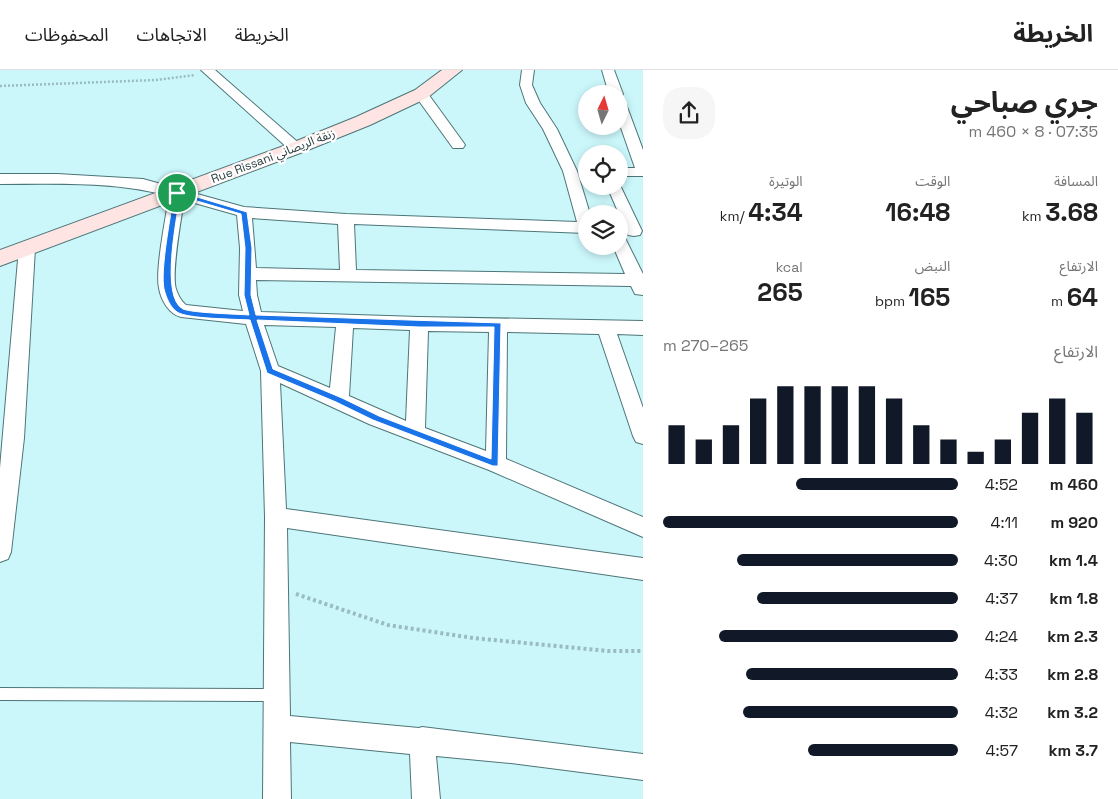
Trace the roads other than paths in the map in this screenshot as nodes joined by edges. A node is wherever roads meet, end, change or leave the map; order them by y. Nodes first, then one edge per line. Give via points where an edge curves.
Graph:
1 (453, 70) edge
2 (528, 70) edge
3 (608, 70) edge
4 (208, 71) edge
5 (613, 85) edge
6 (421, 94) junction
7 (628, 121) edge
8 (636, 137) edge
9 (458, 145) dead end
10 (296, 148) junction
11 (643, 171) edge
12 (570, 172) junction
13 (578, 172) edge
14 (628, 172) edge
15 (0, 178) edge
16 (177, 193) junction
17 (618, 195) edge
18 (579, 205) edge
19 (244, 212) junction
20 (346, 220) junction
21 (578, 228) edge
22 (632, 231) edge
23 (27, 248) junction
24 (626, 255) edge
25 (0, 258) edge
26 (248, 274) junction
27 (348, 274) junction
28 (640, 284) edge
29 (253, 317) junction
30 (345, 321) junction
31 (419, 324) junction
32 (498, 325) junction
33 (605, 326) junction
34 (643, 328) edge
35 (270, 371) junction
36 (339, 400) junction
37 (415, 434) junction
38 (643, 436) edge
39 (7, 440) edge
40 (496, 464) junction
41 (276, 517) junction
42 (643, 528) edge
43 (0, 552) edge
44 (643, 569) edge
45 (0, 694) edge
46 (277, 695) junction
47 (278, 728) junction
48 (422, 740) junction
49 (643, 767) edge
50 (277, 799) edge
51 (426, 799) edge

1 - 6 main road, Rue Rissani زنقة الريصاني
2 - 12 street via 526,84 533,102
3 - 5 street
4 - 10 street
6 - 9 street
6 - 10 main road, Rue Rissani زنقة الريصاني
7 - 8 street
8 - 11 street
10 - 16 main road, Rue Rissani زنقة الريصاني
11 - 14 street
12 - 13 street
12 - 18 street
15 - 16 street via 143,184
16 - 19 street
16 - 23 main road, Rue Rissani زنقة الريصاني
16 - 29 street via 167,272 167,288 174,304 181,311
17 - 22 street
19 - 20 street
19 - 26 street
20 - 21 street
20 - 27 street
23 - 25 main road, Rue Rissani زنقة الريصاني
23 - 39 street
24 - 28 street
26 - 27 street
26 - 29 street
27 - 28 street
29 - 30 street
29 - 35 street
30 - 31 street
30 - 36 street
31 - 32 street
31 - 37 street
32 - 33 street
32 - 40 street
33 - 34 street
33 - 38 street
35 - 36 street
35 - 41 street
36 - 37 street
37 - 40 street
39 - 43 street
40 - 42 street
41 - 44 street
41 - 46 street
45 - 46 lane
46 - 47 street
47 - 48 street
47 - 50 street
48 - 49 street
48 - 51 street

